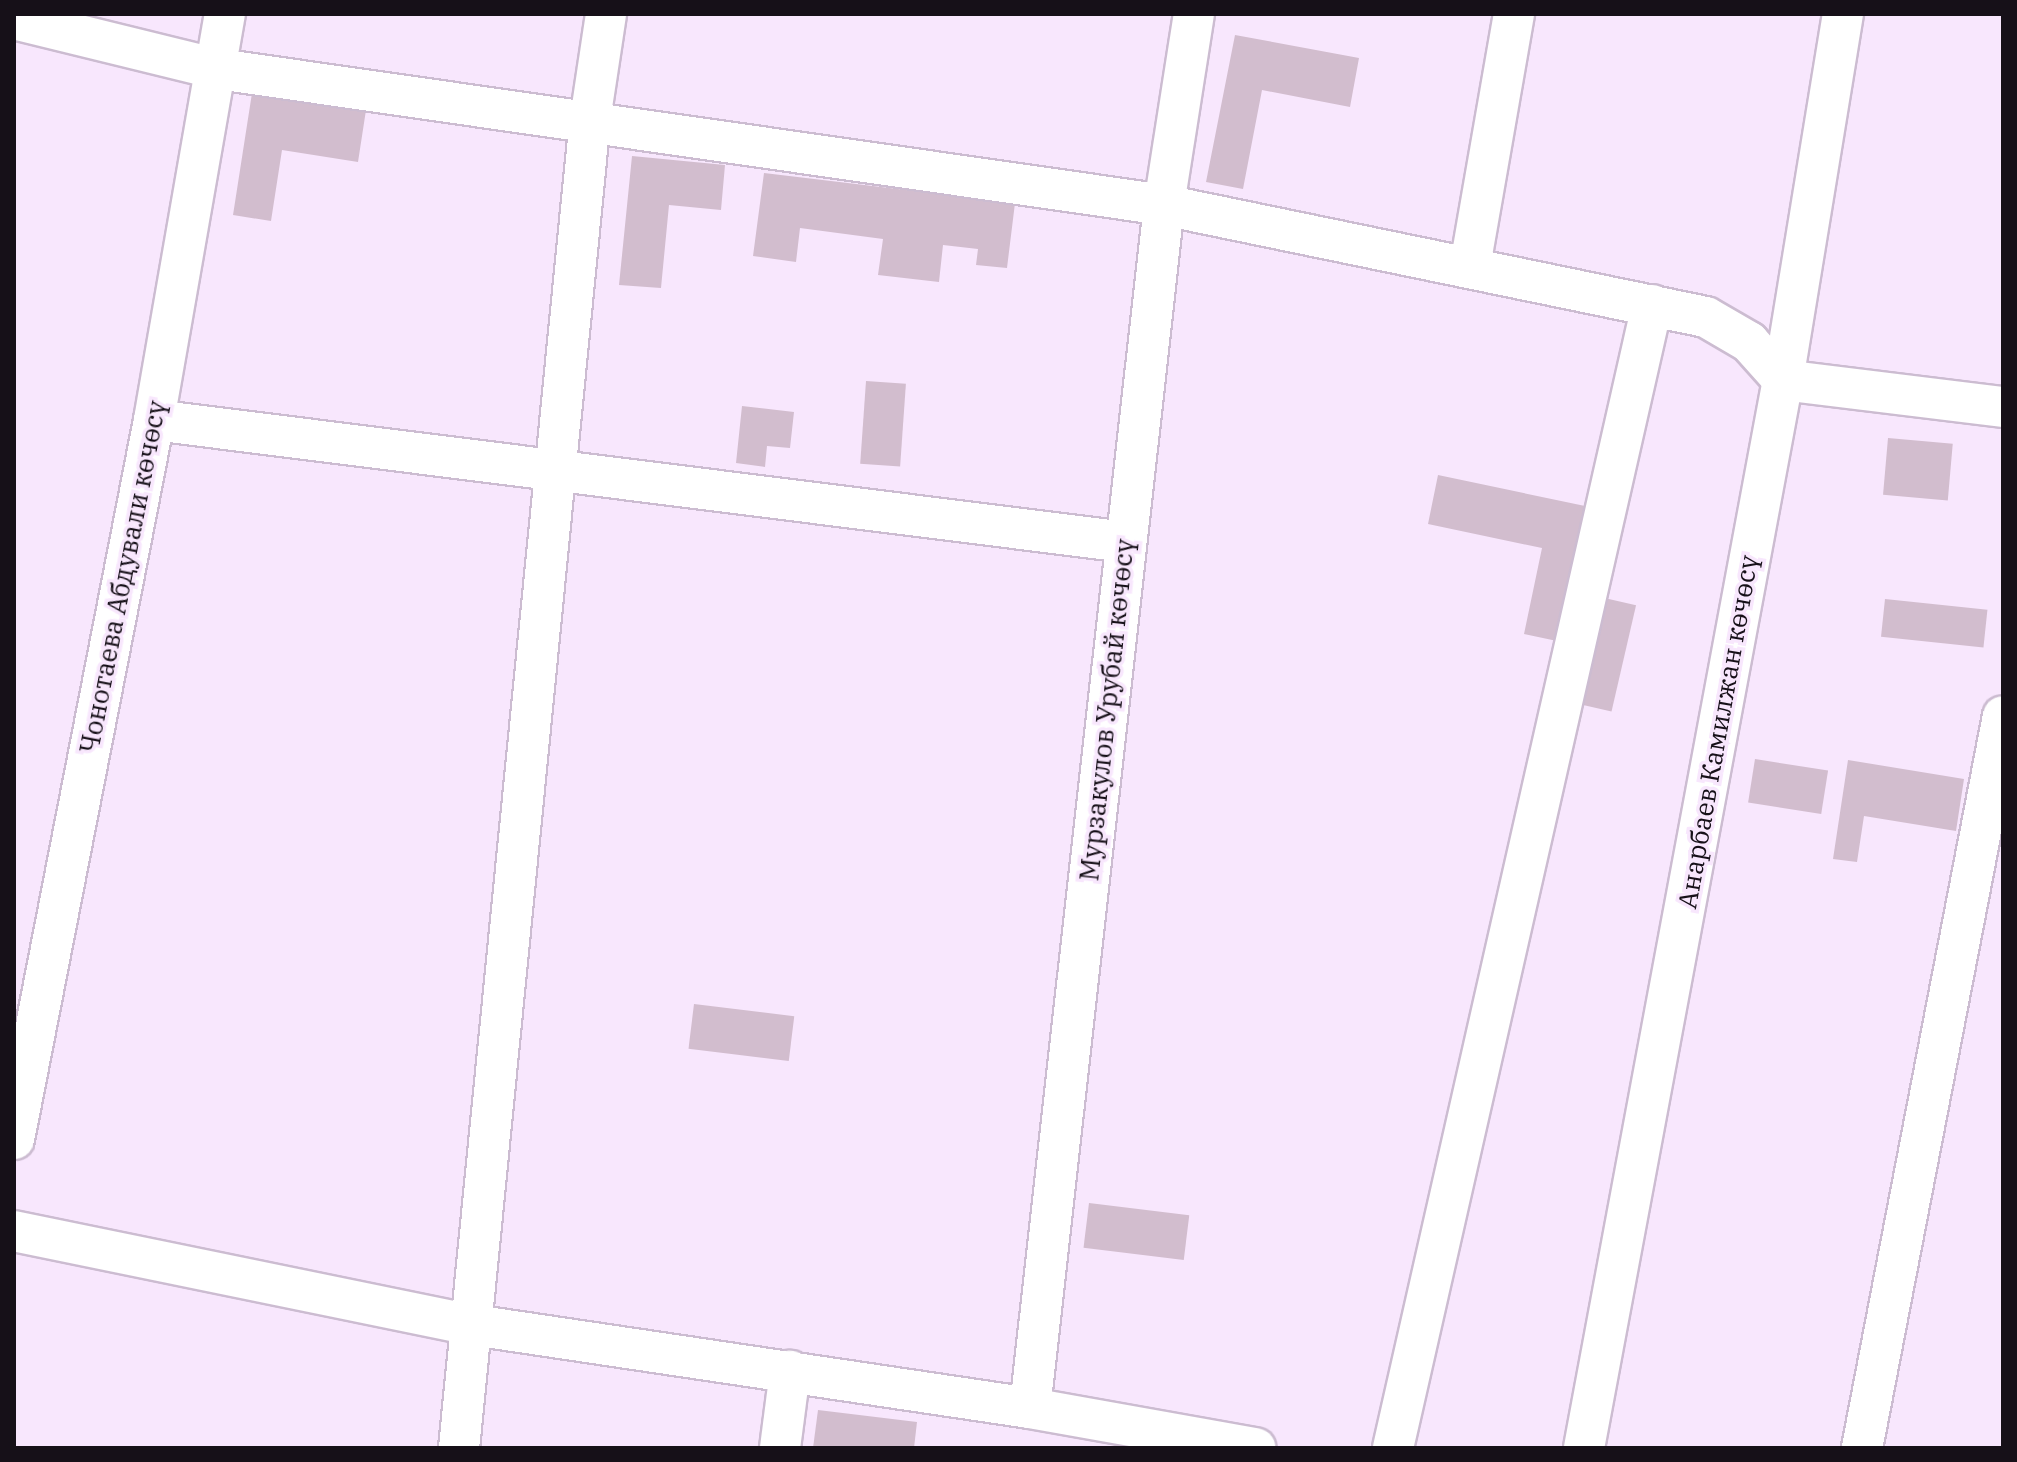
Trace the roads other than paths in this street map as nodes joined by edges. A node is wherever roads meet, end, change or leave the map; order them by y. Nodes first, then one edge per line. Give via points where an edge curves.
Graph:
1 (225, 14) edge
2 (606, 14) edge
3 (1194, 14) edge
4 (1514, 14) edge
5 (1843, 14) edge
6 (14, 19) edge
7 (218, 69) junction
8 (590, 120) junction
9 (1164, 205) junction
10 (1470, 266) junction
11 (1652, 305) junction
12 (1783, 380) junction
13 (2003, 407) edge
14 (154, 420) junction
15 (556, 470) junction
16 (1125, 542) junction
17 (2003, 716) edge
18 (1994, 819) edge
19 (14, 1139) edge
20 (14, 1231) edge
21 (473, 1325) junction
22 (790, 1371) junction
23 (1030, 1408) junction
24 (459, 1448) edge
25 (780, 1448) edge
26 (1255, 1448) edge
27 (1393, 1448) edge
28 (1584, 1448) edge
29 (1862, 1448) edge

1 - 7 street, Чонотаева Абдували көчөсү
2 - 8 street
3 - 9 street, Мурзакулов Урубай көчөсү
4 - 10 street
5 - 12 street, Анарбаев Камилжан көчөсү
6 - 7 street
7 - 8 street
7 - 14 street, Чонотаева Абдували көчөсү
8 - 9 street
8 - 15 street
9 - 10 street
9 - 16 street, Мурзакулов Урубай көчөсү
10 - 11 street
11 - 12 street via 1706,317 1749,342
11 - 27 street
12 - 13 street
12 - 28 street, Анарбаев Камилжан көчөсү
14 - 15 street
14 - 19 street, Чонотаева Абдували көчөсү
15 - 16 street
15 - 21 street
16 - 23 street, Мурзакулов Урубай көчөсү
17 - 18 street
18 - 29 street
20 - 21 street
21 - 22 street
21 - 24 street
22 - 23 street
22 - 25 street
23 - 26 street

